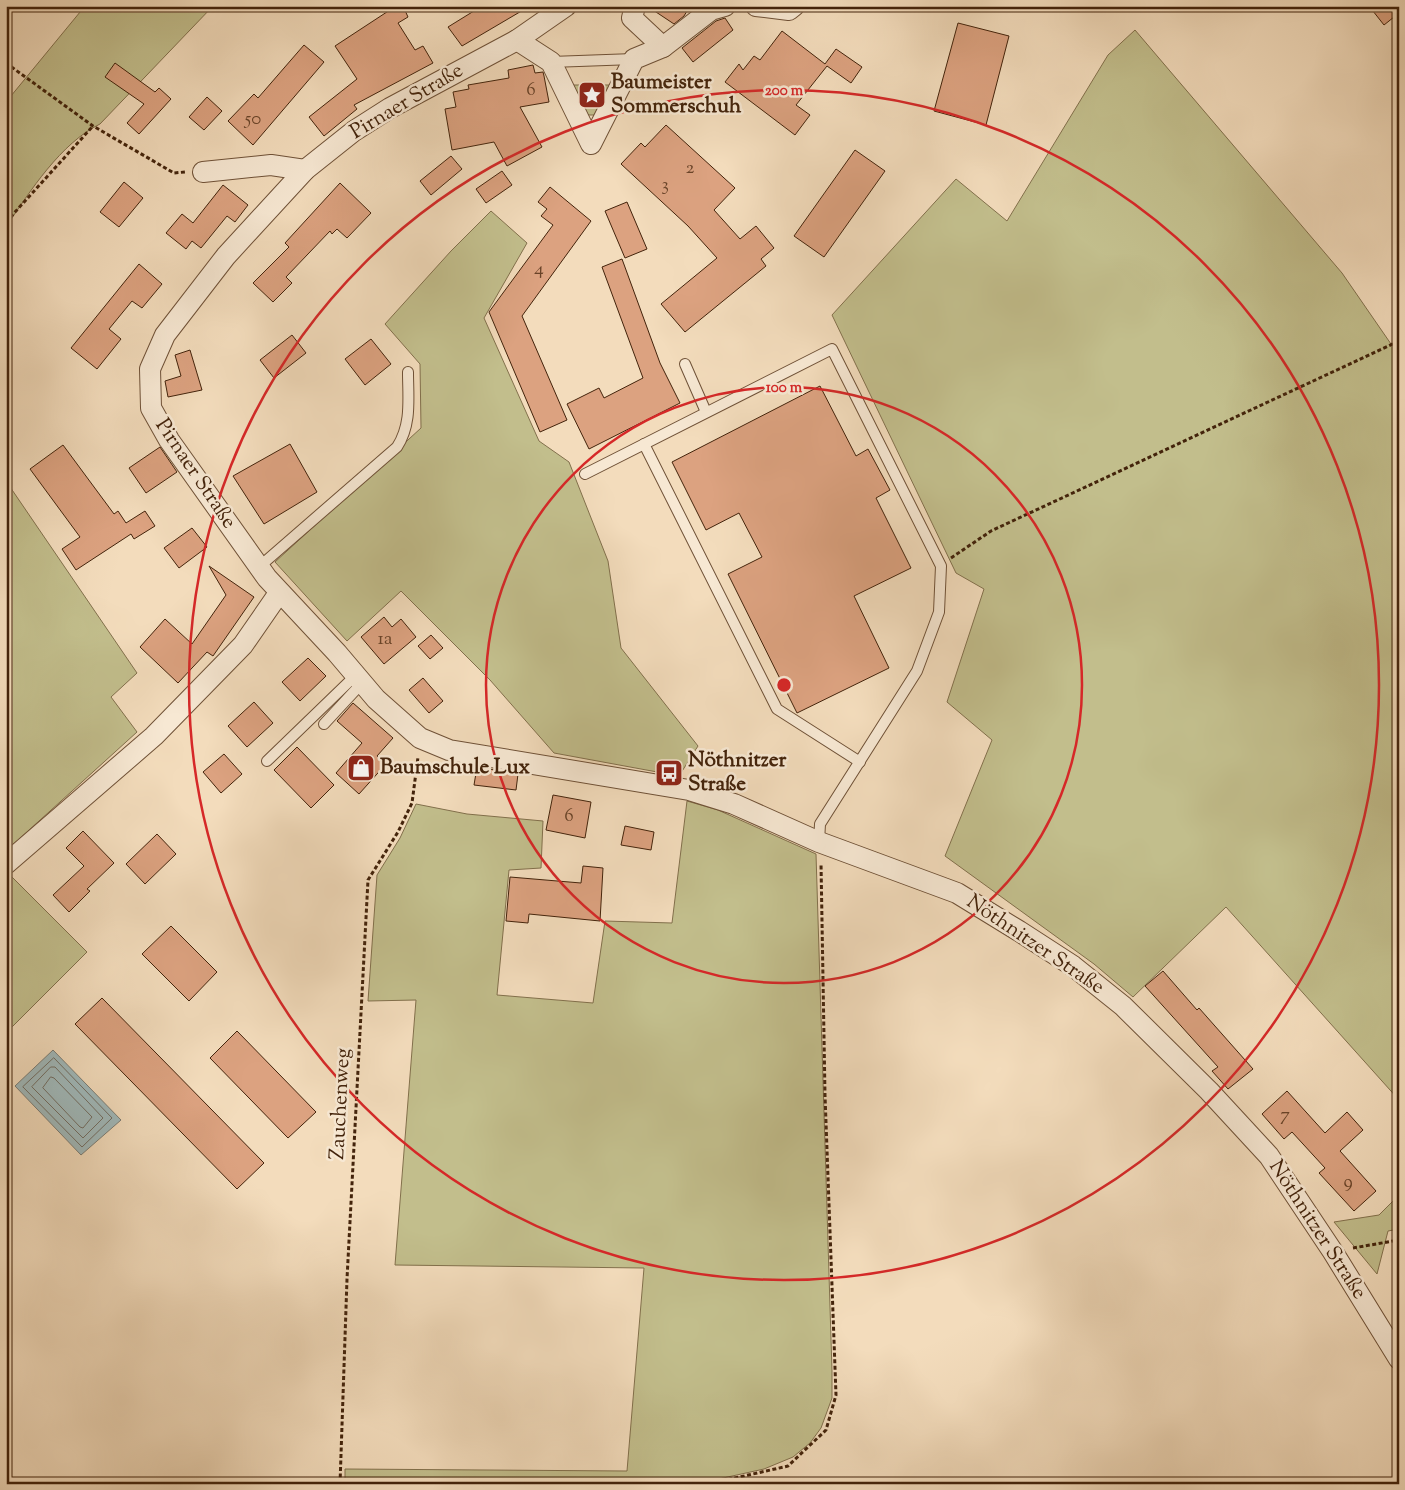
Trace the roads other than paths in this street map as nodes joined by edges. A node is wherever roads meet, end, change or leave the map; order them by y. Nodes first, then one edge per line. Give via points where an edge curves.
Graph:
1 (566, 6) edge
2 (635, 6) edge
3 (724, 6) edge
4 (756, 6) edge
5 (794, 6) edge
6 (517, 40) junction
7 (663, 47) junction
8 (634, 58) junction
9 (551, 62) junction
10 (305, 170) junction
11 (203, 172) road end
12 (684, 364) dead end
13 (408, 372) dead end
14 (706, 412) junction
15 (644, 444) junction
16 (585, 474) dead end
17 (259, 568) junction
18 (279, 593) junction
19 (359, 679) junction
20 (324, 724) dead end
21 (267, 761) dead end
22 (860, 762) junction
23 (819, 842) junction
24 (6, 864) edge
25 (1399, 1359) edge

1 - 6 street, Pirnaer Straße
2 - 7 street via 632,18
3 - 7 street via 711,10
4 - 5 street via 789,10
6 - 9 street
6 - 10 street, Pirnaer Straße via 390,108 354,131
7 - 8 street
8 - 9 lane
8 - 9 street via 591,144
10 - 11 street via 271,165
10 - 17 street, Pirnaer Straße via 226,256 165,335 150,368 152,408 169,440
12 - 14 lane
13 - 17 lane via 408,421 397,446
14 - 15 lane
14 - 22 lane via 832,349 941,566 939,612 917,672
15 - 16 lane
15 - 22 lane via 777,709
17 - 18 street, Pirnaer Straße
18 - 19 street, Nöthnitzer Straße
18 - 24 street via 243,645 154,736
19 - 20 lane
19 - 21 lane
19 - 23 street, Nöthnitzer Straße via 376,699 420,738 449,750 689,790 734,804
22 - 23 lane via 820,824
23 - 25 street, Nöthnitzer Straße via 957,893 1073,966 1116,1000 1209,1091 1269,1156

